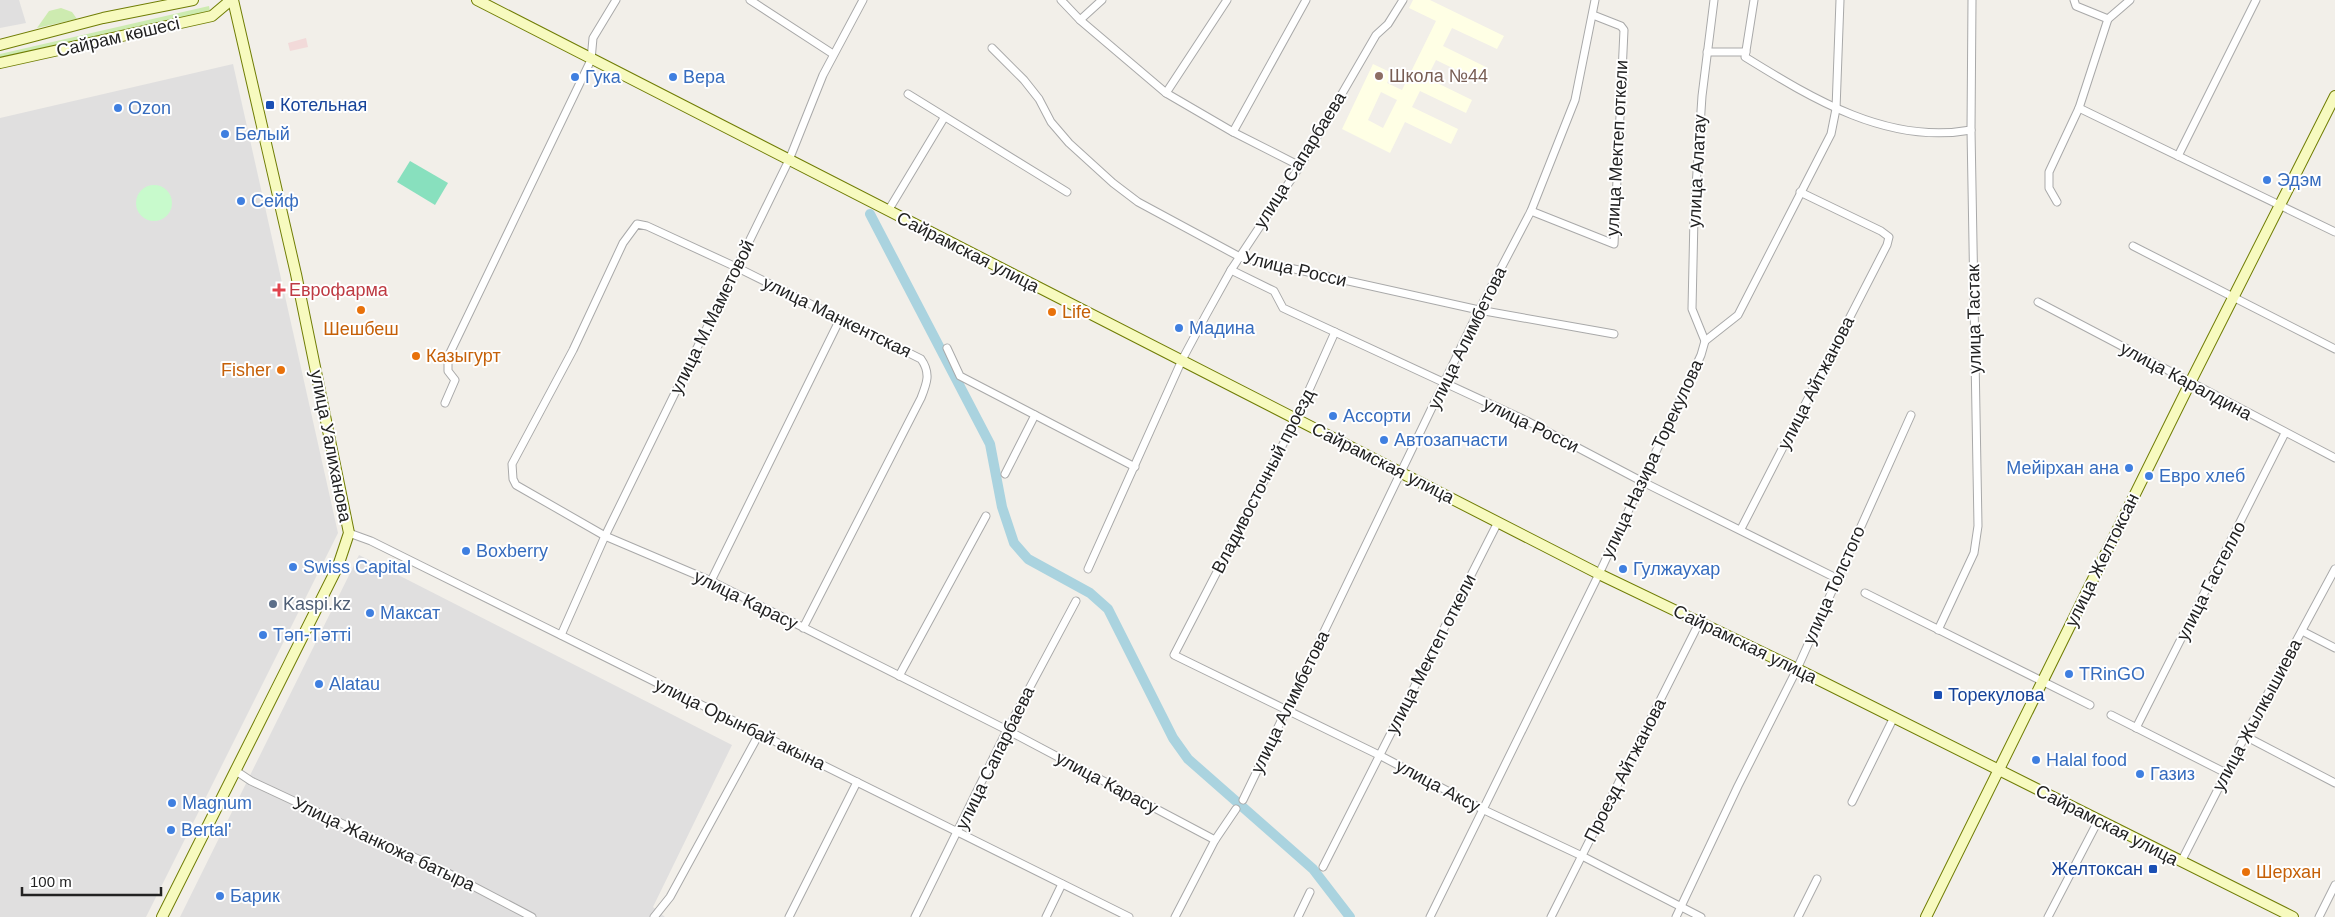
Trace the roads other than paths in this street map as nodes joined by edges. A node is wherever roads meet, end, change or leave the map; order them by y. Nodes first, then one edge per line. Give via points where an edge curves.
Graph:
1 (193, 0) edge
2 (232, 0) edge
3 (478, 0) edge
4 (616, 0) edge
5 (750, 0) edge
6 (863, 0) edge
7 (1061, 0) edge
8 (1102, 0) edge
9 (1227, 0) edge
10 (1306, 0) edge
11 (1403, 0) edge
12 (1595, 0) edge
13 (1714, 0) edge
14 (1754, 0) edge
15 (1840, 0) edge
16 (1972, 0) edge
17 (2074, 0) edge
18 (2130, 0) edge
19 (2256, 0) edge
20 (1593, 15) junction
21 (2108, 19) junction
22 (1080, 20) junction
23 (0, 45) edge
24 (992, 48) dead end
25 (1707, 52) junction
26 (833, 54) junction
27 (1745, 55) junction
28 (591, 60) junction
29 (0, 63) edge
30 (1166, 93) junction
31 (908, 94) dead end
32 (2335, 96) edge
33 (2079, 108) junction
34 (1836, 109) junction
35 (944, 118) junction
36 (1971, 130) junction
37 (1233, 132) junction
38 (2178, 156) junction
39 (789, 160) junction
40 (1300, 166) junction
41 (1067, 192) dead end
42 (1800, 192) junction
43 (2057, 202) dead end
44 (2280, 205) junction
45 (888, 211) junction
46 (1531, 211) junction
47 (2335, 232) edge
48 (623, 243) joint
49 (2133, 246) dead end
50 (1240, 257) junction
51 (736, 267) junction
52 (1231, 270) junction
53 (2234, 296) junction
54 (2038, 302) dead end
55 (1479, 310) junction
56 (840, 319) junction
57 (1335, 332) junction
58 (1614, 334) dead end
59 (1705, 341) junction
60 (947, 348) dead end
61 (2335, 349) edge
62 (1182, 360) junction
63 (1445, 383) junction
64 (2190, 384) junction
65 (445, 403) dead end
66 (1035, 415) junction
67 (1911, 415) dead end
68 (1296, 419) junction
69 (2285, 433) junction
70 (2335, 458) edge
71 (1135, 467) junction
72 (1005, 474) dead end
73 (1402, 474) junction
74 (1643, 482) junction
75 (986, 516) dead end
76 (1498, 522) junction
77 (1741, 529) junction
78 (349, 533) junction
79 (605, 536) junction
80 (2335, 568) edge
81 (1088, 569) dead end
82 (1599, 574) junction
83 (1836, 578) junction
84 (711, 581) junction
85 (1865, 593) dead end
86 (1076, 600) dead end
87 (1700, 623) junction
88 (804, 628) junction
89 (1938, 630) junction
90 (2302, 631) junction
91 (561, 635) junction
92 (2335, 648) edge
93 (1174, 655) joint
94 (1797, 668) junction
95 (899, 676) junction
96 (2042, 681) junction
97 (2090, 705) dead end
98 (1287, 710) junction
99 (2111, 715) dead end
100 (1894, 717) junction
101 (2136, 728) junction
102 (1007, 730) junction
103 (759, 734) junction
104 (2245, 736) junction
105 (1380, 755) junction
106 (236, 770) junction
107 (1998, 770) junction
108 (2226, 773) junction
109 (857, 782) junction
110 (2335, 783) edge
111 (1243, 800) dead end
112 (1852, 802) dead end
113 (1236, 809) dead end
114 (1482, 809) junction
115 (2098, 821) junction
116 (958, 832) junction
117 (1215, 840) junction
118 (1582, 856) junction
119 (2181, 862) junction
120 (1323, 866) dead end
121 (1817, 878) dead end
122 (1062, 884) junction
123 (2335, 885) edge
124 (1310, 892) dead end
125 (1681, 908) junction
126 (162, 917) edge
127 (532, 917) edge
128 (654, 917) edge
129 (789, 917) edge
130 (915, 917) edge
131 (1046, 917) edge
132 (1129, 917) edge
133 (1175, 917) edge
134 (1298, 917) edge
135 (1430, 917) edge
136 (1551, 917) edge
137 (1676, 917) edge
138 (1701, 917) edge
139 (1798, 917) edge
140 (1926, 917) edge
141 (2048, 917) edge
142 (2292, 917) edge
143 (2319, 917) edge

1 - 23 main road, Сайрам көшесі via 103,18
2 - 29 main road, Сайрам көшесі via 212,16
2 - 78 main road, улица Уалиханова via 296,274
3 - 28 main road, Сайрамская улица
4 - 28 street via 593,38
5 - 26 street
6 - 26 street, улица М.Маметовой
7 - 22 street
8 - 22 street
9 - 30 street
10 - 37 street
11 - 40 street, улица Сапарбаева via 1388,24 1376,35
12 - 20 street, улица Алимбетова
13 - 25 street, улица Алатау
14 - 27 street
15 - 34 street, улица Назира Торекулова
16 - 36 street, улица Тастак
17 - 21 street via 2083,11
18 - 21 street
19 - 38 street
20 - 46 street, улица Алимбетова via 1575,100
20 - 46 street, улица Мектеп откели via 1624,30 1614,244
21 - 33 street
22 - 30 street
24 - 50 street, Улица Росси via 1024,80 1069,143 1114,184 1138,202
25 - 27 street
25 - 59 street, улица Алатау via 1694,217 1692,309
26 - 39 street, улица М.Маметовой
27 - 34 street
28 - 39 main road, Сайрамская улица
28 - 65 street via 448,357 448,371 455,380
30 - 37 street
31 - 35 street
32 - 44 main road, улица Желтоксан
33 - 38 street
33 - 43 street via 2049,172 2049,188
34 - 36 street via 1916,132
34 - 42 street, улица Назира Торекулова via 1831,134
35 - 41 street
35 - 45 street
36 - 89 street, улица Тастак via 1978,526 1974,553
37 - 40 street
38 - 44 street
39 - 45 main road, Сайрамская улица
39 - 51 street, улица М.Маметовой
40 - 50 street, улица Сапарбаева
42 - 59 street, улица Назира Торекулова via 1738,315
42 - 77 street, улица Айтжанова via 1881,230 1889,237 1888,245
44 - 47 street
44 - 53 main road, улица Желтоксан
45 - 62 main road, Сайрамская улица
46 - 55 street, улица Алимбетова
48 - 51 street, улица Манкентская via 637,224 642,224
48 - 79 street, улица Карасу via 512,464 512,478 516,485
49 - 53 street
50 - 52 street, улица Сапарбаева
50 - 55 street, Улица Росси
51 - 56 street, улица Манкентская
51 - 79 street, улица М.Маметовой
52 - 57 street, улица Росси via 1274,291 1283,308
52 - 62 street, улица Сапарбаева
53 - 61 street
53 - 64 main road, улица Желтоксан
54 - 64 street, улица Каралдина
55 - 58 street, Улица Росси
55 - 63 street, улица Алимбетова
56 - 84 street
56 - 88 street, улица Манкентская via 921,359 926,366 928,381
57 - 63 street, улица Росси
57 - 68 street, Владивосточный проезд
59 - 74 street, улица Назира Торекулова
60 - 66 street via 960,376
62 - 68 main road, Сайрамская улица
62 - 71 street, улица Сапарбаева
63 - 73 street, улица Алимбетова
63 - 74 street, улица Росси via 1528,421
64 - 69 street, улица Каралдина
64 - 96 main road, улица Желтоксан
66 - 71 street
66 - 72 street
67 - 83 street, улица Толстого
68 - 73 main road, Сайрамская улица
68 - 93 street, Владивосточный проезд
69 - 70 street, улица Каралдина
69 - 101 street, улица Гастелло
71 - 81 street, улица Сапарбаева
73 - 76 main road, Сайрамская улица
73 - 98 street, улица Алимбетова
74 - 77 street, улица Росси
74 - 82 street, улица Назира Торекулова
75 - 95 street
76 - 82 main road, Сайрамская улица
76 - 105 street, улица Мектеп откели
77 - 83 street, улица Росси
78 - 91 street, улица Орынбай акына
78 - 106 main road, улица Уалиханова via 338,566
79 - 84 street, улица Карасу
79 - 91 street, улица М.Маметовой
80 - 90 street, улица Жылкышиева
82 - 87 main road, Сайрамская улица
82 - 114 street, улица Назира Торекулова
83 - 94 street, улица Толстого
84 - 88 street, улица Карасу
85 - 89 street
86 - 102 street, улица Сапарбаева
87 - 94 main road, Сайрамская улица
87 - 118 street, Проезд Айтжанова
88 - 95 street, улица Карасу
89 - 96 street
90 - 92 street
90 - 104 street, улица Жылкышиева
91 - 103 street, улица Орынбай акына
93 - 98 street, улица Аксу
94 - 100 main road, Сайрамская улица
94 - 125 street, улица Толстого
95 - 102 street, улица Карасу
96 - 97 street
96 - 107 main road, улица Желтоксан
98 - 105 street, улица Аксу
98 - 111 street, улица Алимбетова
99 - 101 street
100 - 107 main road, Сайрамская улица
100 - 112 street
101 - 108 street
102 - 116 street, улица Сапарбаева
102 - 117 street, улица Карасу
103 - 109 street, улица Орынбай акына
103 - 128 street via 670,897
104 - 108 street, улица Жылкышиева
104 - 110 street
105 - 114 street, улица Аксу
105 - 120 street, улица Мектеп откели
106 - 126 main road, улица Уалиханова
106 - 127 street, Улица Жанкожа батыра via 250,781 448,873
107 - 115 main road, Сайрамская улица
107 - 140 main road, улица Желтоксан
108 - 119 street, улица Жылкышиева
109 - 116 street, улица Орынбай акына
109 - 129 street
113 - 117 street
114 - 118 street, улица Аксу
114 - 135 street, улица Назира Торекулова
115 - 119 main road, Сайрамская улица
115 - 141 street
116 - 122 street, улица Орынбай акына
116 - 130 street, улица Сапарбаева
117 - 133 street
118 - 125 street, улица Аксу
118 - 136 street, Проезд Айтжанова
119 - 142 main road, Сайрамская улица
121 - 139 street
122 - 131 street
122 - 132 street, улица Орынбай акына
123 - 143 street
124 - 134 street
125 - 137 street, улица Толстого
125 - 138 street, улица Аксу

